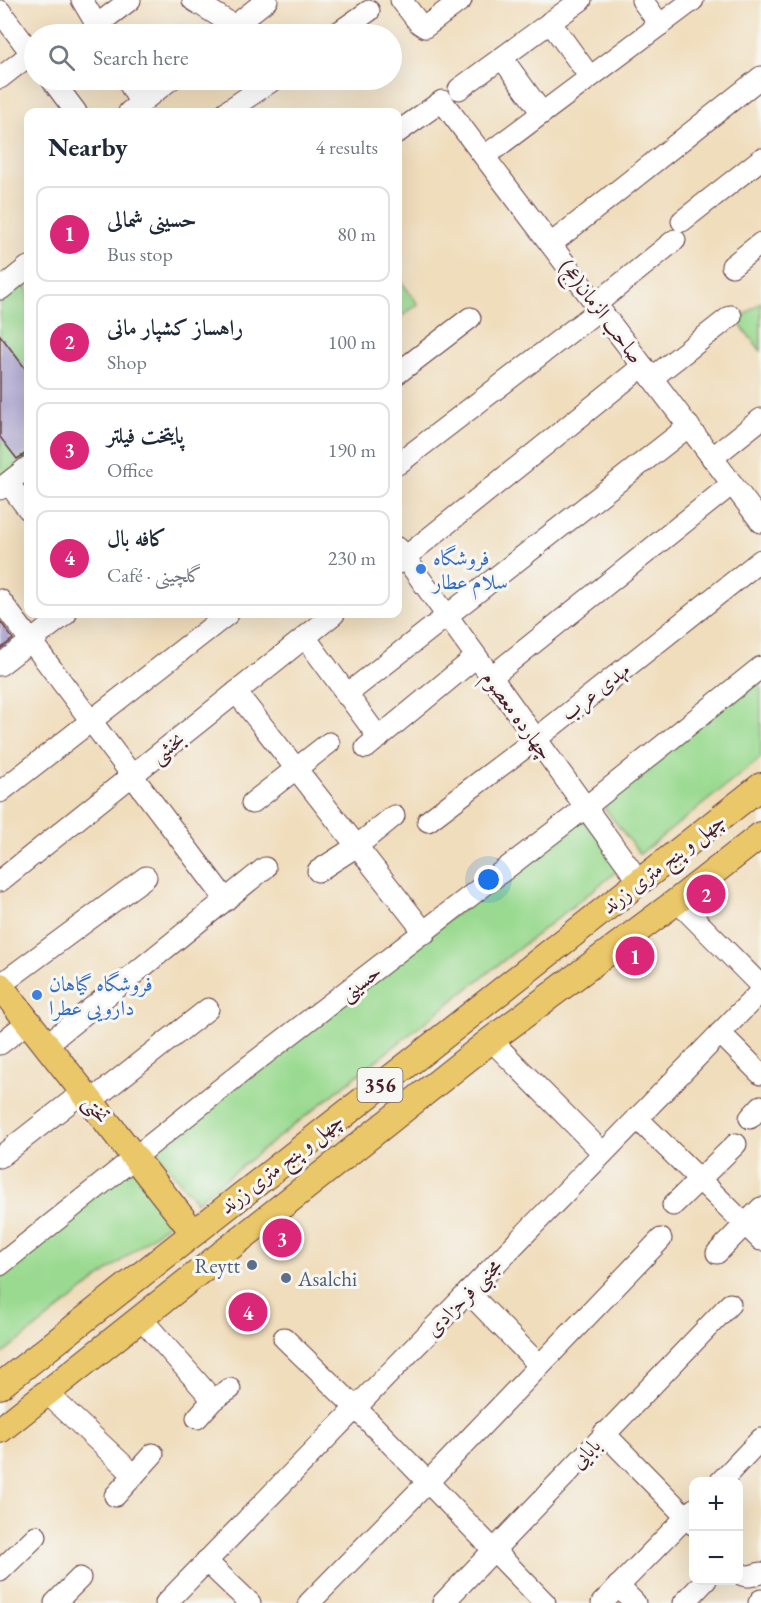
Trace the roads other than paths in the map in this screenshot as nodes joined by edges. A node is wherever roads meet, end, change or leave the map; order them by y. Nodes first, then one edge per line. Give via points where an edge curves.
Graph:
1 (82, 0) edge
2 (130, 0) edge
3 (193, 0) edge
4 (267, 0) edge
5 (401, 0) edge
6 (461, 0) edge
7 (581, 0) edge
8 (642, 0) edge
9 (693, 0) edge
10 (0, 10) edge
11 (369, 11) dead end
12 (550, 22) junction
13 (96, 24) edge
14 (105, 24) edge
15 (223, 24) edge
16 (237, 24) edge
17 (350, 24) edge
18 (660, 25) junction
19 (24, 43) edge
20 (502, 58) junction
21 (24, 61) edge
22 (590, 77) junction
23 (761, 77) edge
24 (0, 78) edge
25 (59, 90) edge
26 (130, 90) edge
27 (158, 90) edge
28 (258, 90) edge
29 (450, 95) junction
30 (73, 108) edge
31 (135, 108) edge
32 (232, 108) edge
33 (542, 113) junction
34 (402, 129) edge
35 (484, 156) junction
36 (761, 159) edge
37 (761, 243) edge
38 (551, 244) junction
39 (732, 266) dead end
40 (24, 270) edge
41 (1, 289) edge
42 (598, 306) junction
43 (731, 316) dead end
44 (470, 318) dead end
45 (402, 370) edge
46 (648, 372) junction
47 (761, 419) edge
48 (689, 426) junction
49 (712, 458) junction
50 (402, 461) edge
51 (24, 470) edge
52 (732, 484) junction
53 (4, 486) edge
54 (24, 505) edge
55 (761, 522) edge
56 (402, 555) edge
57 (402, 559) edge
58 (761, 560) edge
59 (0, 600) edge
60 (448, 617) junction
61 (61, 618) edge
62 (223, 618) edge
63 (329, 618) edge
64 (305, 637) junction
65 (31, 641) junction
66 (476, 657) junction
67 (0, 665) edge
68 (761, 667) edge
69 (491, 677) junction
70 (236, 692) junction
71 (346, 695) junction
72 (90, 720) junction
73 (536, 739) junction
74 (329, 743) dead end
75 (296, 769) junction
76 (132, 775) junction
77 (761, 786) edge
78 (0, 792) edge
79 (252, 803) dead end
80 (586, 807) junction
81 (394, 816) dead end
82 (428, 821) dead end
83 (761, 835) edge
84 (357, 846) junction
85 (265, 868) dead end
86 (318, 872) dead end
87 (146, 877) dead end
88 (0, 881) edge
89 (639, 881) junction
90 (226, 900) junction
91 (677, 901) junction
92 (425, 933) junction
93 (0, 986) edge
94 (761, 986) edge
95 (761, 991) edge
96 (208, 1009) dead end
97 (28, 1022) junction
98 (720, 1033) junction
99 (491, 1040) junction
100 (0, 1044) edge
101 (46, 1045) junction
102 (761, 1074) edge
103 (87, 1096) junction
104 (637, 1118) junction
105 (736, 1144) dead end
106 (603, 1153) junction
107 (0, 1157) edge
108 (135, 1158) junction
109 (700, 1180) junction
110 (673, 1205) dead end
111 (761, 1208) edge
112 (745, 1224) junction
113 (194, 1233) junction
114 (661, 1239) dead end
115 (761, 1240) edge
116 (717, 1253) dead end
117 (0, 1265) edge
118 (468, 1292) junction
119 (730, 1304) dead end
120 (141, 1318) junction
121 (284, 1338) dead end
122 (539, 1365) junction
123 (0, 1386) edge
124 (47, 1393) junction
125 (356, 1408) junction
126 (197, 1418) dead end
127 (0, 1430) edge
128 (604, 1433) junction
129 (761, 1439) edge
130 (153, 1454) dead end
131 (134, 1475) junction
132 (725, 1477) edge
133 (428, 1482) junction
134 (116, 1497) dead end
135 (689, 1515) edge
136 (689, 1519) edge
137 (36, 1536) dead end
138 (493, 1549) junction
139 (206, 1561) junction
140 (0, 1571) edge
141 (761, 1573) edge
142 (743, 1576) edge
143 (80, 1578) dead end
144 (702, 1585) edge
145 (618, 1586) junction
146 (456, 1599) edge
147 (55, 1603) edge
148 (165, 1603) edge
149 (250, 1603) edge
150 (309, 1603) edge
151 (545, 1603) edge
152 (602, 1603) edge
153 (635, 1603) edge
154 (684, 1603) edge

1 - 13 street
2 - 14 street
3 - 15 street
4 - 16 street
5 - 6 street via 419,23 427,26
7 - 12 street
8 - 18 street
9 - 18 street
10 - 19 street
11 - 17 street
12 - 20 street
12 - 22 street
18 - 22 street
20 - 29 street
20 - 33 street
21 - 24 street
22 - 33 street
23 - 38 street
25 - 30 street
26 - 31 street
27 - 31 street
28 - 32 street
29 - 34 street
29 - 35 street, صاحب الزمان(عج)
33 - 35 street
35 - 38 street, صاحب الزمان(عج)
36 - 42 street
37 - 39 street
38 - 42 street, صاحب الزمان(عج)
40 - 41 street
42 - 46 street, صاحب الزمان(عج)
42 - 50 street
43 - 46 street
44 - 45 street
46 - 48 street, صاحب الزمان(عج)
46 - 56 street
47 - 49 street
48 - 49 street, صاحب الزمان(عج)
48 - 60 street
49 - 52 street, صاحب الزمان(عج)
51 - 53 street
52 - 55 street, صاحب الزمان(عج)
52 - 69 street
53 - 54 street
57 - 60 street, چهارده معصوم
58 - 73 street, مهدی عرب
59 - 65 street
60 - 66 street, چهارده معصوم
60 - 71 street
61 - 65 street
62 - 72 street
63 - 64 street, بخشی
64 - 70 street, بخشی
64 - 71 street
65 - 67 street
65 - 72 street
66 - 69 street, چهارده معصوم
66 - 71 street via 372,743
68 - 80 street, حسینی
69 - 73 street, چهارده معصوم
70 - 75 street
70 - 76 street, بخشی
72 - 76 street
72 - 78 street
73 - 80 street, چهارده معصوم
73 - 82 street, مهدی عرب
74 - 75 street
75 - 79 street
75 - 84 street
76 - 88 street, بخشی
76 - 90 street
77 - 89 main road, چهل و پنج متری زرند / 356
80 - 89 street, چهارده معصوم
80 - 92 street, حسینی
81 - 84 street
83 - 91 main road, چهل و پنج متری زرند / 356
84 - 86 street
84 - 92 street
85 - 90 street
87 - 93 street
89 - 113 main road, چهل و پنج متری زرند / 356
90 - 101 street
91 - 94 street
91 - 99 main road, چهل و پنج متری زرند / 356
92 - 108 street, حسینی
93 - 97 main road, تختی
95 - 98 street, مجتبی فرحزادی
96 - 103 street
97 - 100 street
97 - 101 main road, تختی
98 - 102 street
98 - 104 street, مجتبی فرحزادی
99 - 106 street
99 - 120 main road, چهل و پنج متری زرند / 356
101 - 103 main road, تختی
103 - 107 street
103 - 108 main road, تختی
104 - 106 street, مجتبی فرحزادی
104 - 109 street
105 - 109 street
106 - 118 street, مجتبی فرحزادی
108 - 113 main road, تختی
108 - 117 street, حسینی
109 - 110 street
109 - 112 street
111 - 112 street
112 - 115 street
112 - 116 street
113 - 123 main road, چهل و پنج متری زرند / 356
114 - 122 street
118 - 122 street
118 - 125 street, مجتبی فرحزادی
119 - 128 street, بابایی
120 - 124 main road, چهل و پنج متری زرند / 356
120 - 126 street via 221,1395
121 - 125 street
122 - 133 street
124 - 127 main road, چهل و پنج متری زرند / 356
124 - 131 street
125 - 133 street
125 - 139 street, مجتبی فرحزادی
128 - 135 street
128 - 138 street, بابایی
129 - 132 street
130 - 131 street
131 - 134 street
133 - 138 street
133 - 150 street
136 - 145 street
137 - 140 street
138 - 146 street, بابایی
138 - 151 street
139 - 148 street, مجتبی فرحزادی
139 - 149 street
141 - 142 street
143 - 147 street
144 - 154 street
145 - 152 street
145 - 153 street

